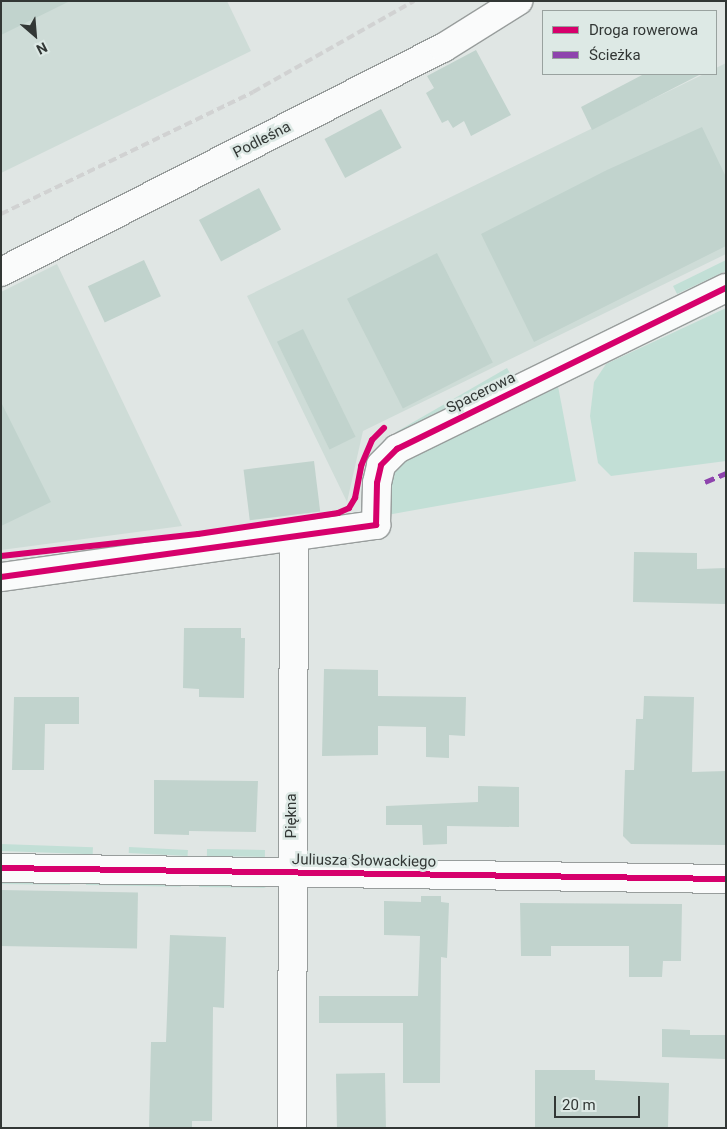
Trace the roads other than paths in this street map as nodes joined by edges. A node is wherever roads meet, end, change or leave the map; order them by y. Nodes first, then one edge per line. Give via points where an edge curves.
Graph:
1 (518, 1) edge
2 (1, 272) edge
3 (726, 288) edge
4 (294, 535) junction
5 (1, 577) edge
6 (1, 868) edge
7 (292, 873) junction
8 (726, 879) edge
9 (292, 1128) edge

1 - 2 street, Podleśna via 444,48
3 - 4 street, Spacerowa via 396,449 381,465 376,525
4 - 5 street
4 - 7 street, Piękna
6 - 7 street, Juliusza Słowackiego
7 - 8 street, Juliusza Słowackiego
7 - 9 street, Piękna

